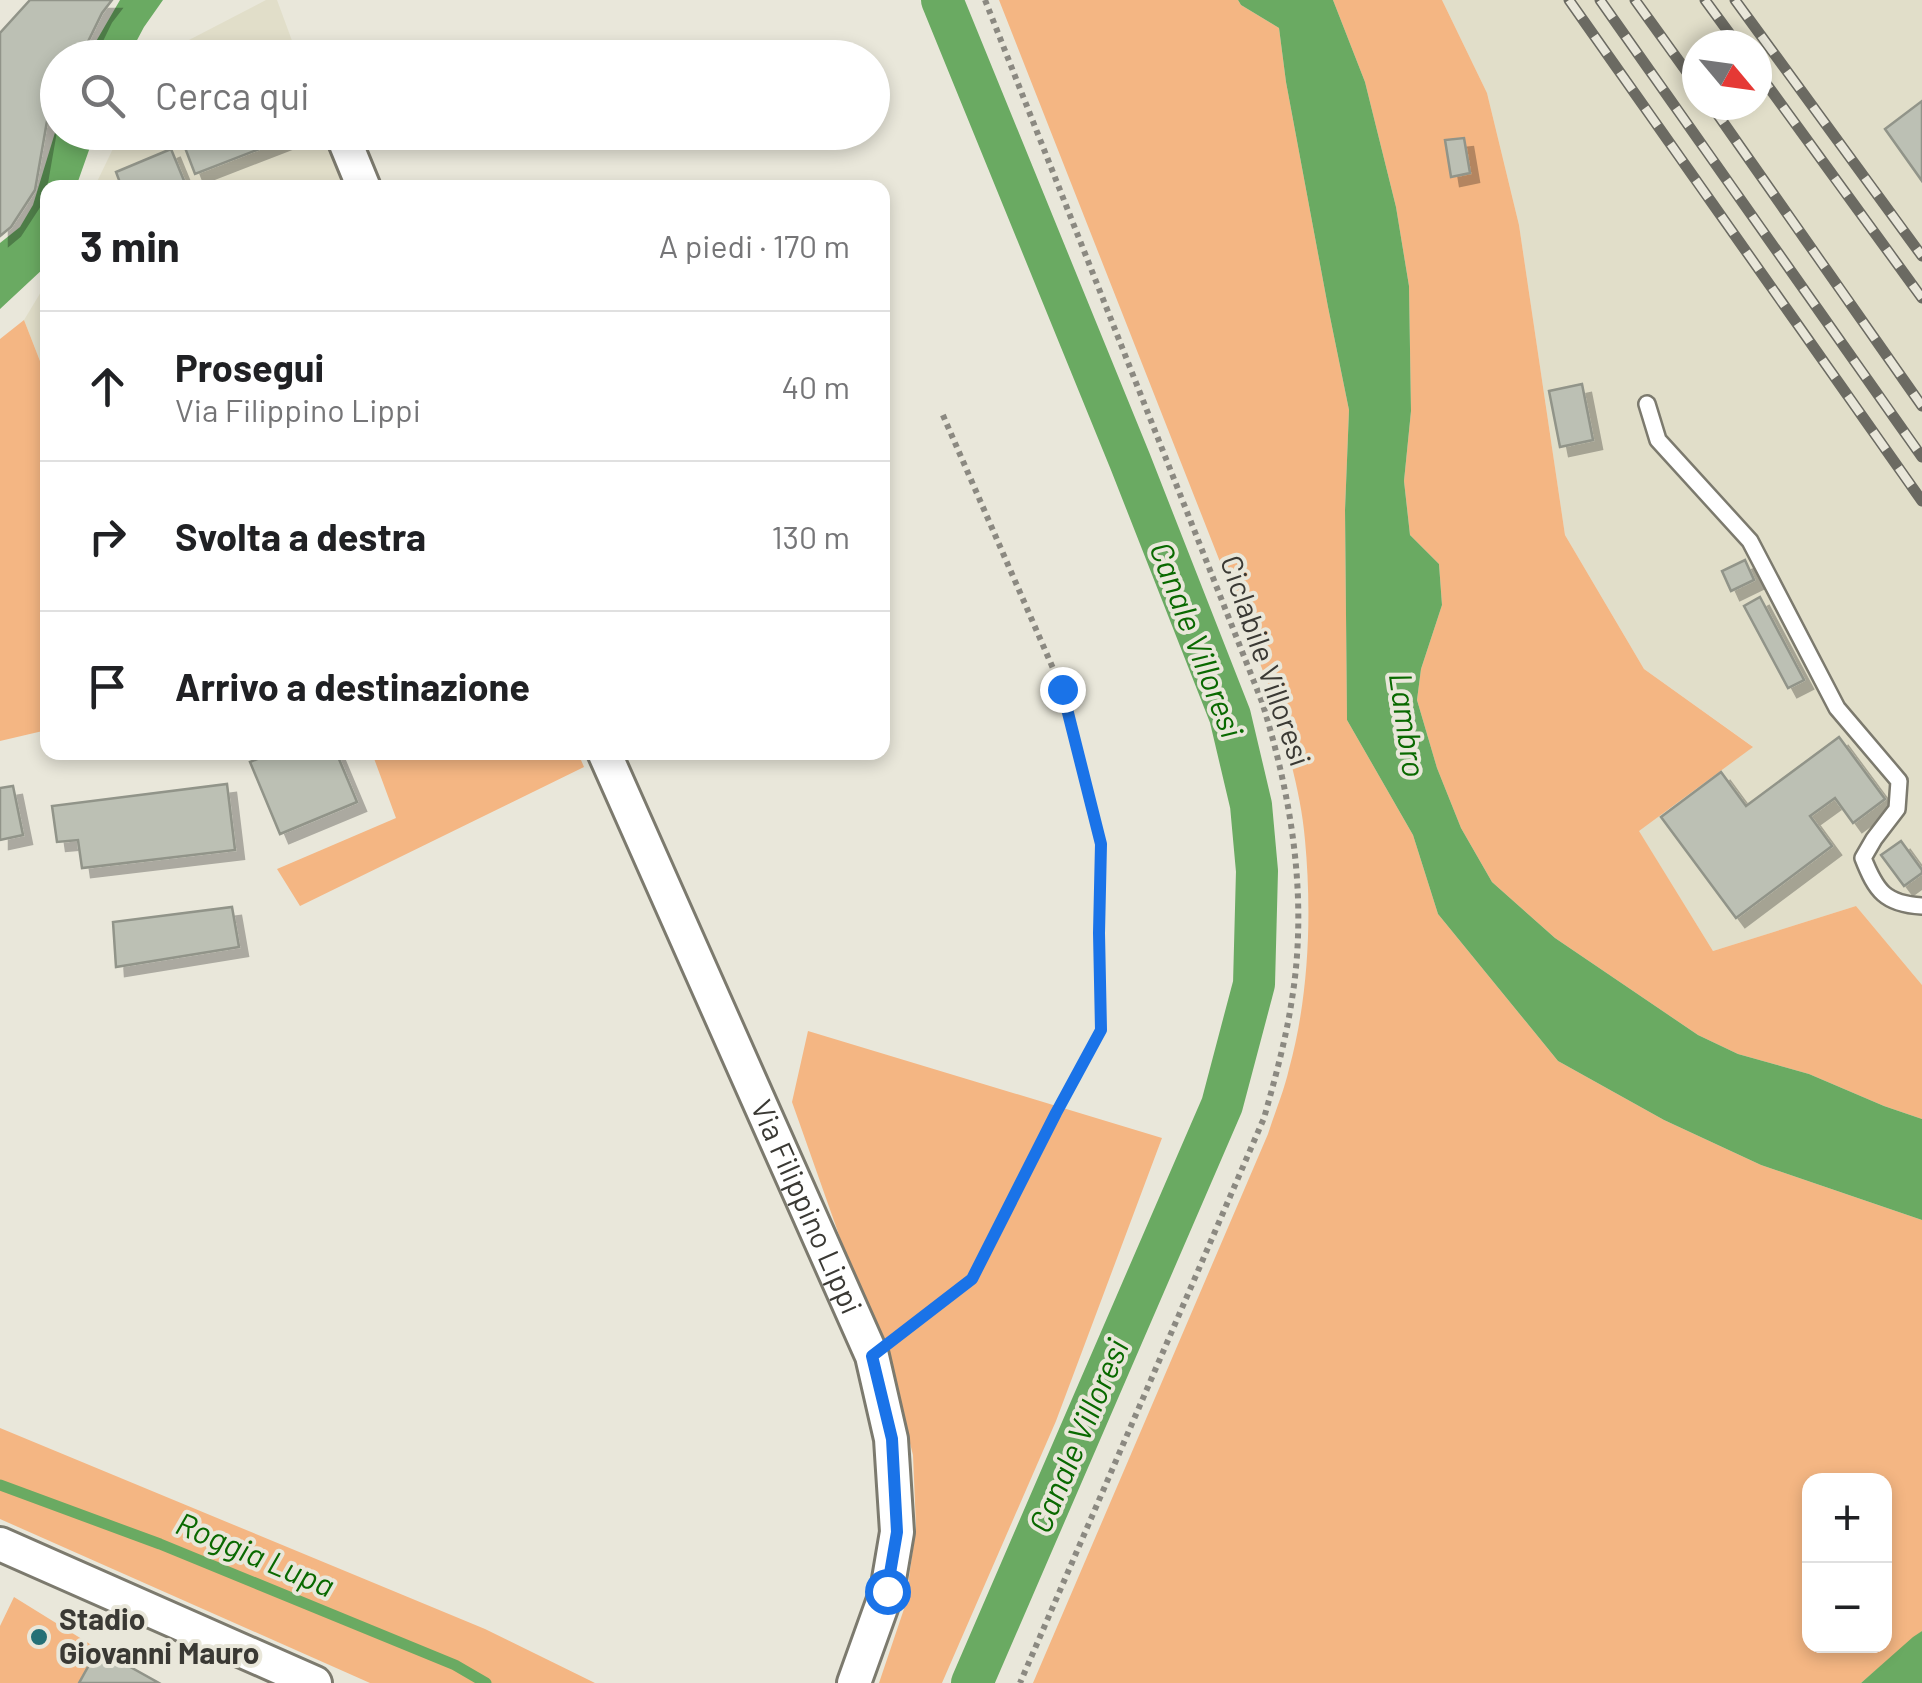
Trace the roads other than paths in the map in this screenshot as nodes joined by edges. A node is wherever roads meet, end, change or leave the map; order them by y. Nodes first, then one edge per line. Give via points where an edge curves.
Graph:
1 (348, 150) edge
2 (361, 180) edge
3 (1647, 404) dead end
4 (608, 760) edge
5 (1922, 906) edge
6 (0, 1544) edge
7 (315, 1683) edge
8 (854, 1683) edge

1 - 2 street
3 - 5 lane via 1658,440 1750,541 1837,708 1898,781 1897,809 1862,858 1873,885 1899,904
4 - 8 street, Via Filippino Lippi via 872,1356 892,1439 897,1532 887,1591
6 - 7 street

